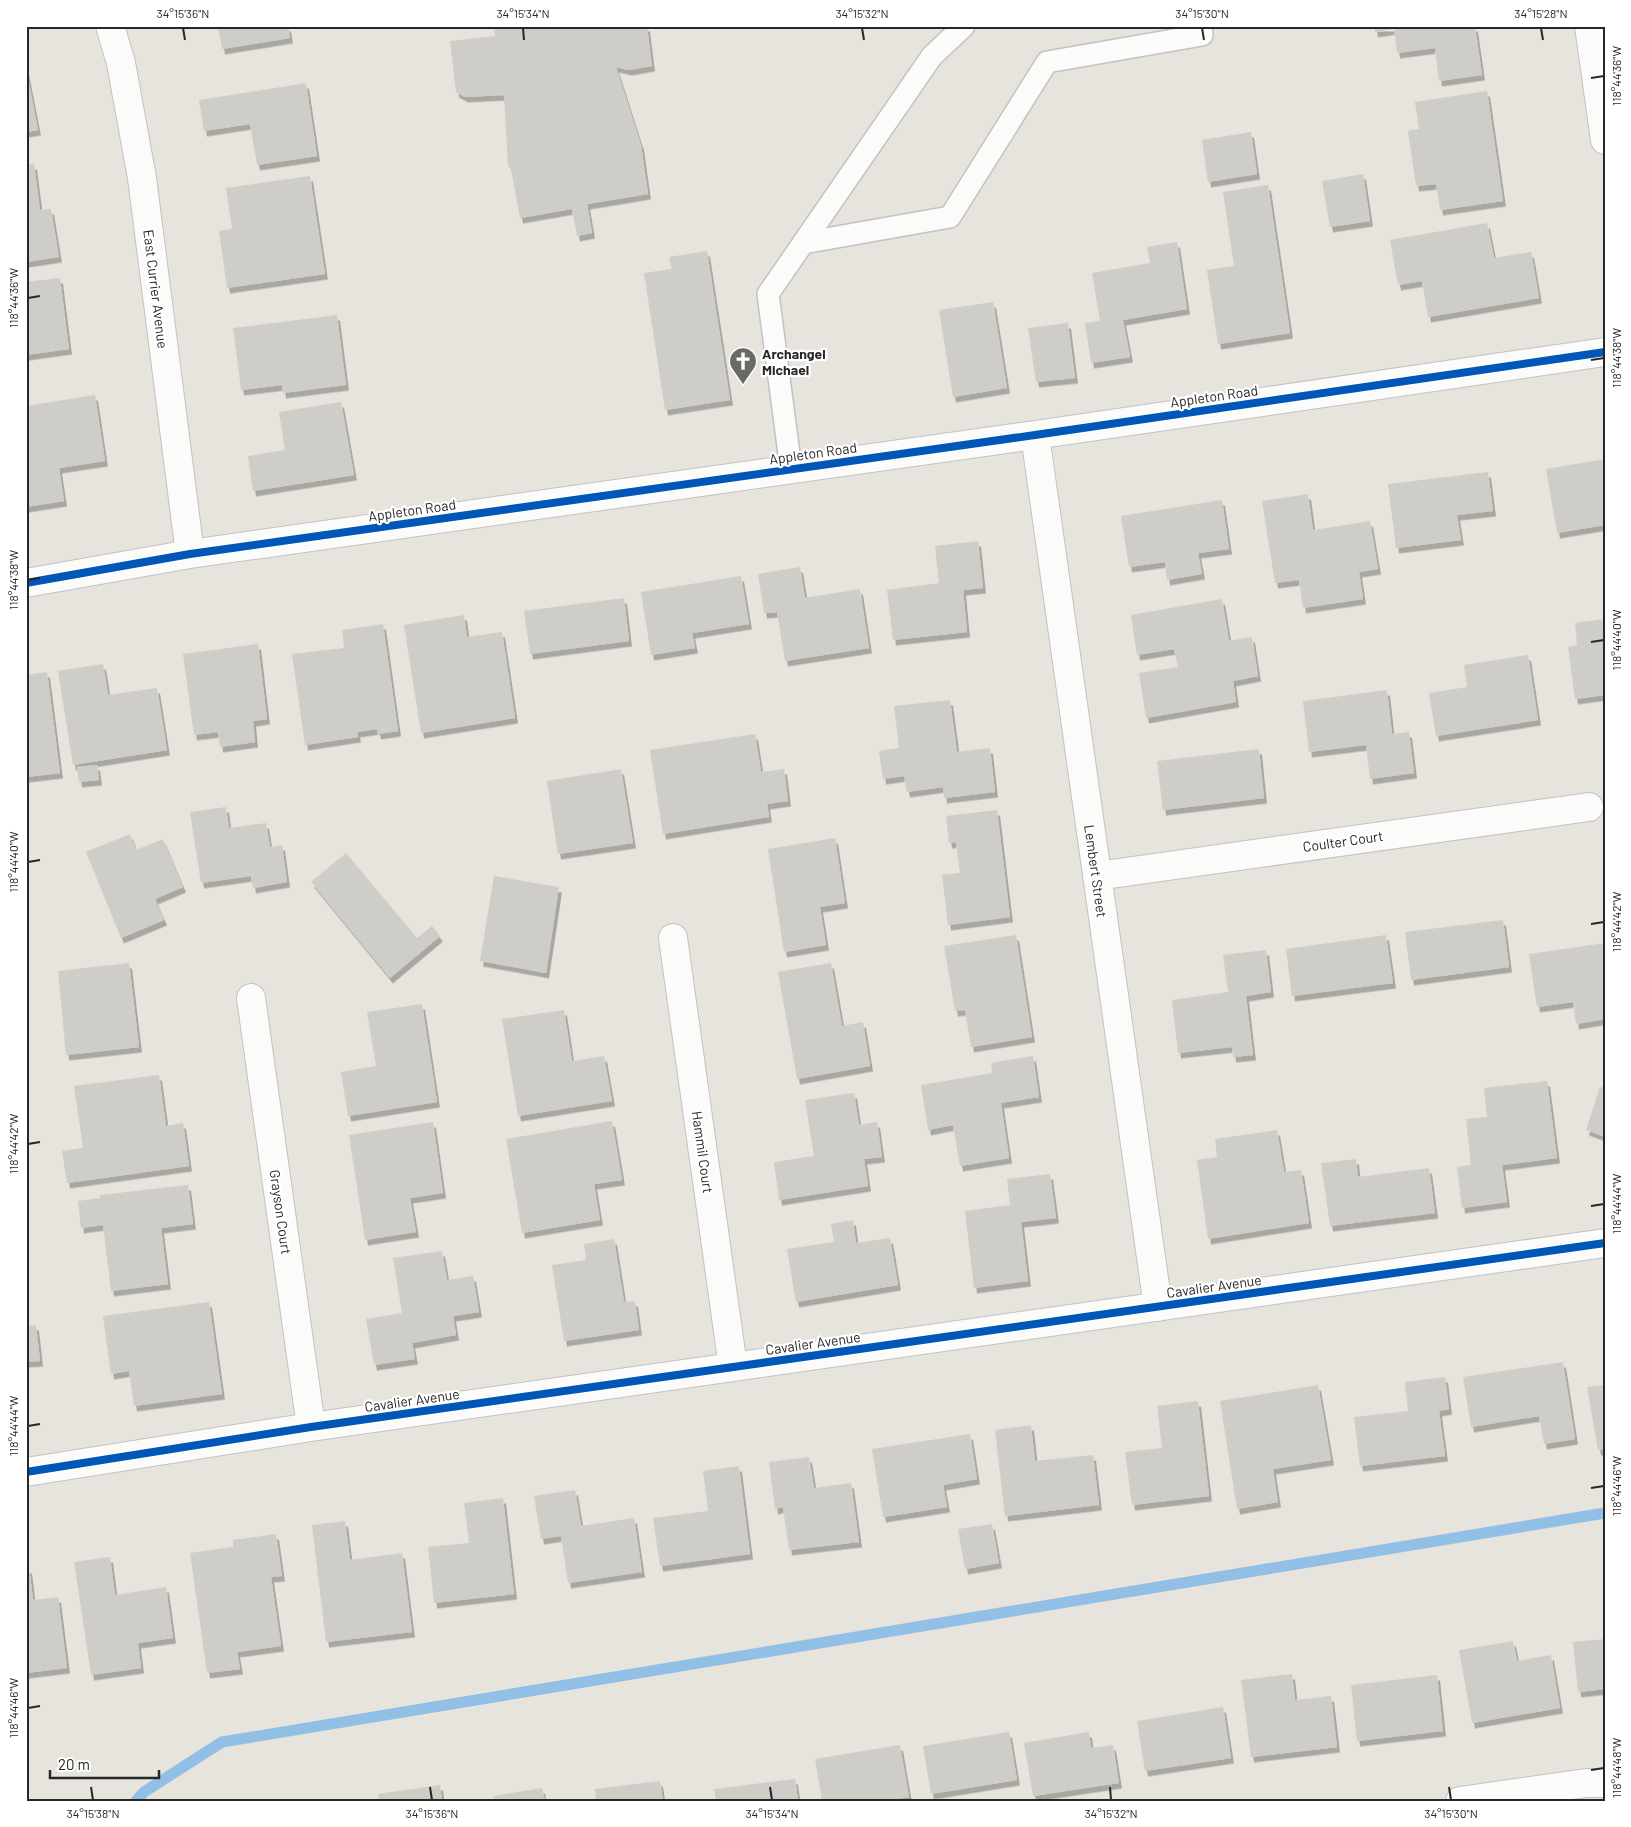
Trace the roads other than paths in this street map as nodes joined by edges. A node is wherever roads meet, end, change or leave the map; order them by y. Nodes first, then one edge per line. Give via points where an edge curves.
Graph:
1 (110, 26) edge
2 (964, 26) edge
3 (1201, 26) edge
4 (1589, 26) edge
5 (1605, 140) edge
6 (803, 243) junction
7 (1605, 352) edge
8 (1035, 435) junction
9 (791, 469) junction
10 (190, 554) junction
11 (26, 583) edge
12 (1589, 807) dead end
13 (1097, 876) junction
14 (673, 938) dead end
15 (251, 998) dead end
16 (1605, 1243) edge
17 (1158, 1307) junction
18 (733, 1367) junction
19 (311, 1427) junction
20 (26, 1472) edge
21 (1605, 1783) edge
22 (1460, 1801) edge

1 - 10 street, East Currier Avenue via 122,63 142,178
2 - 6 lane via 932,56
3 - 6 lane via 1202,35 1047,62 950,217
4 - 5 street
6 - 9 lane via 768,294
7 - 8 street, Appleton Road
8 - 9 street, Appleton Road
8 - 13 street, Lembert Street
9 - 10 street, Appleton Road
10 - 11 street, Appleton Road
12 - 13 street, Coulter Court
13 - 17 street, Lembert Street
14 - 18 street, Hammil Court
15 - 19 street, Grayson Court
16 - 17 street, Cavalier Avenue
17 - 18 street, Cavalier Avenue
18 - 19 street, Cavalier Avenue
19 - 20 street, Cavalier Avenue
21 - 22 street

